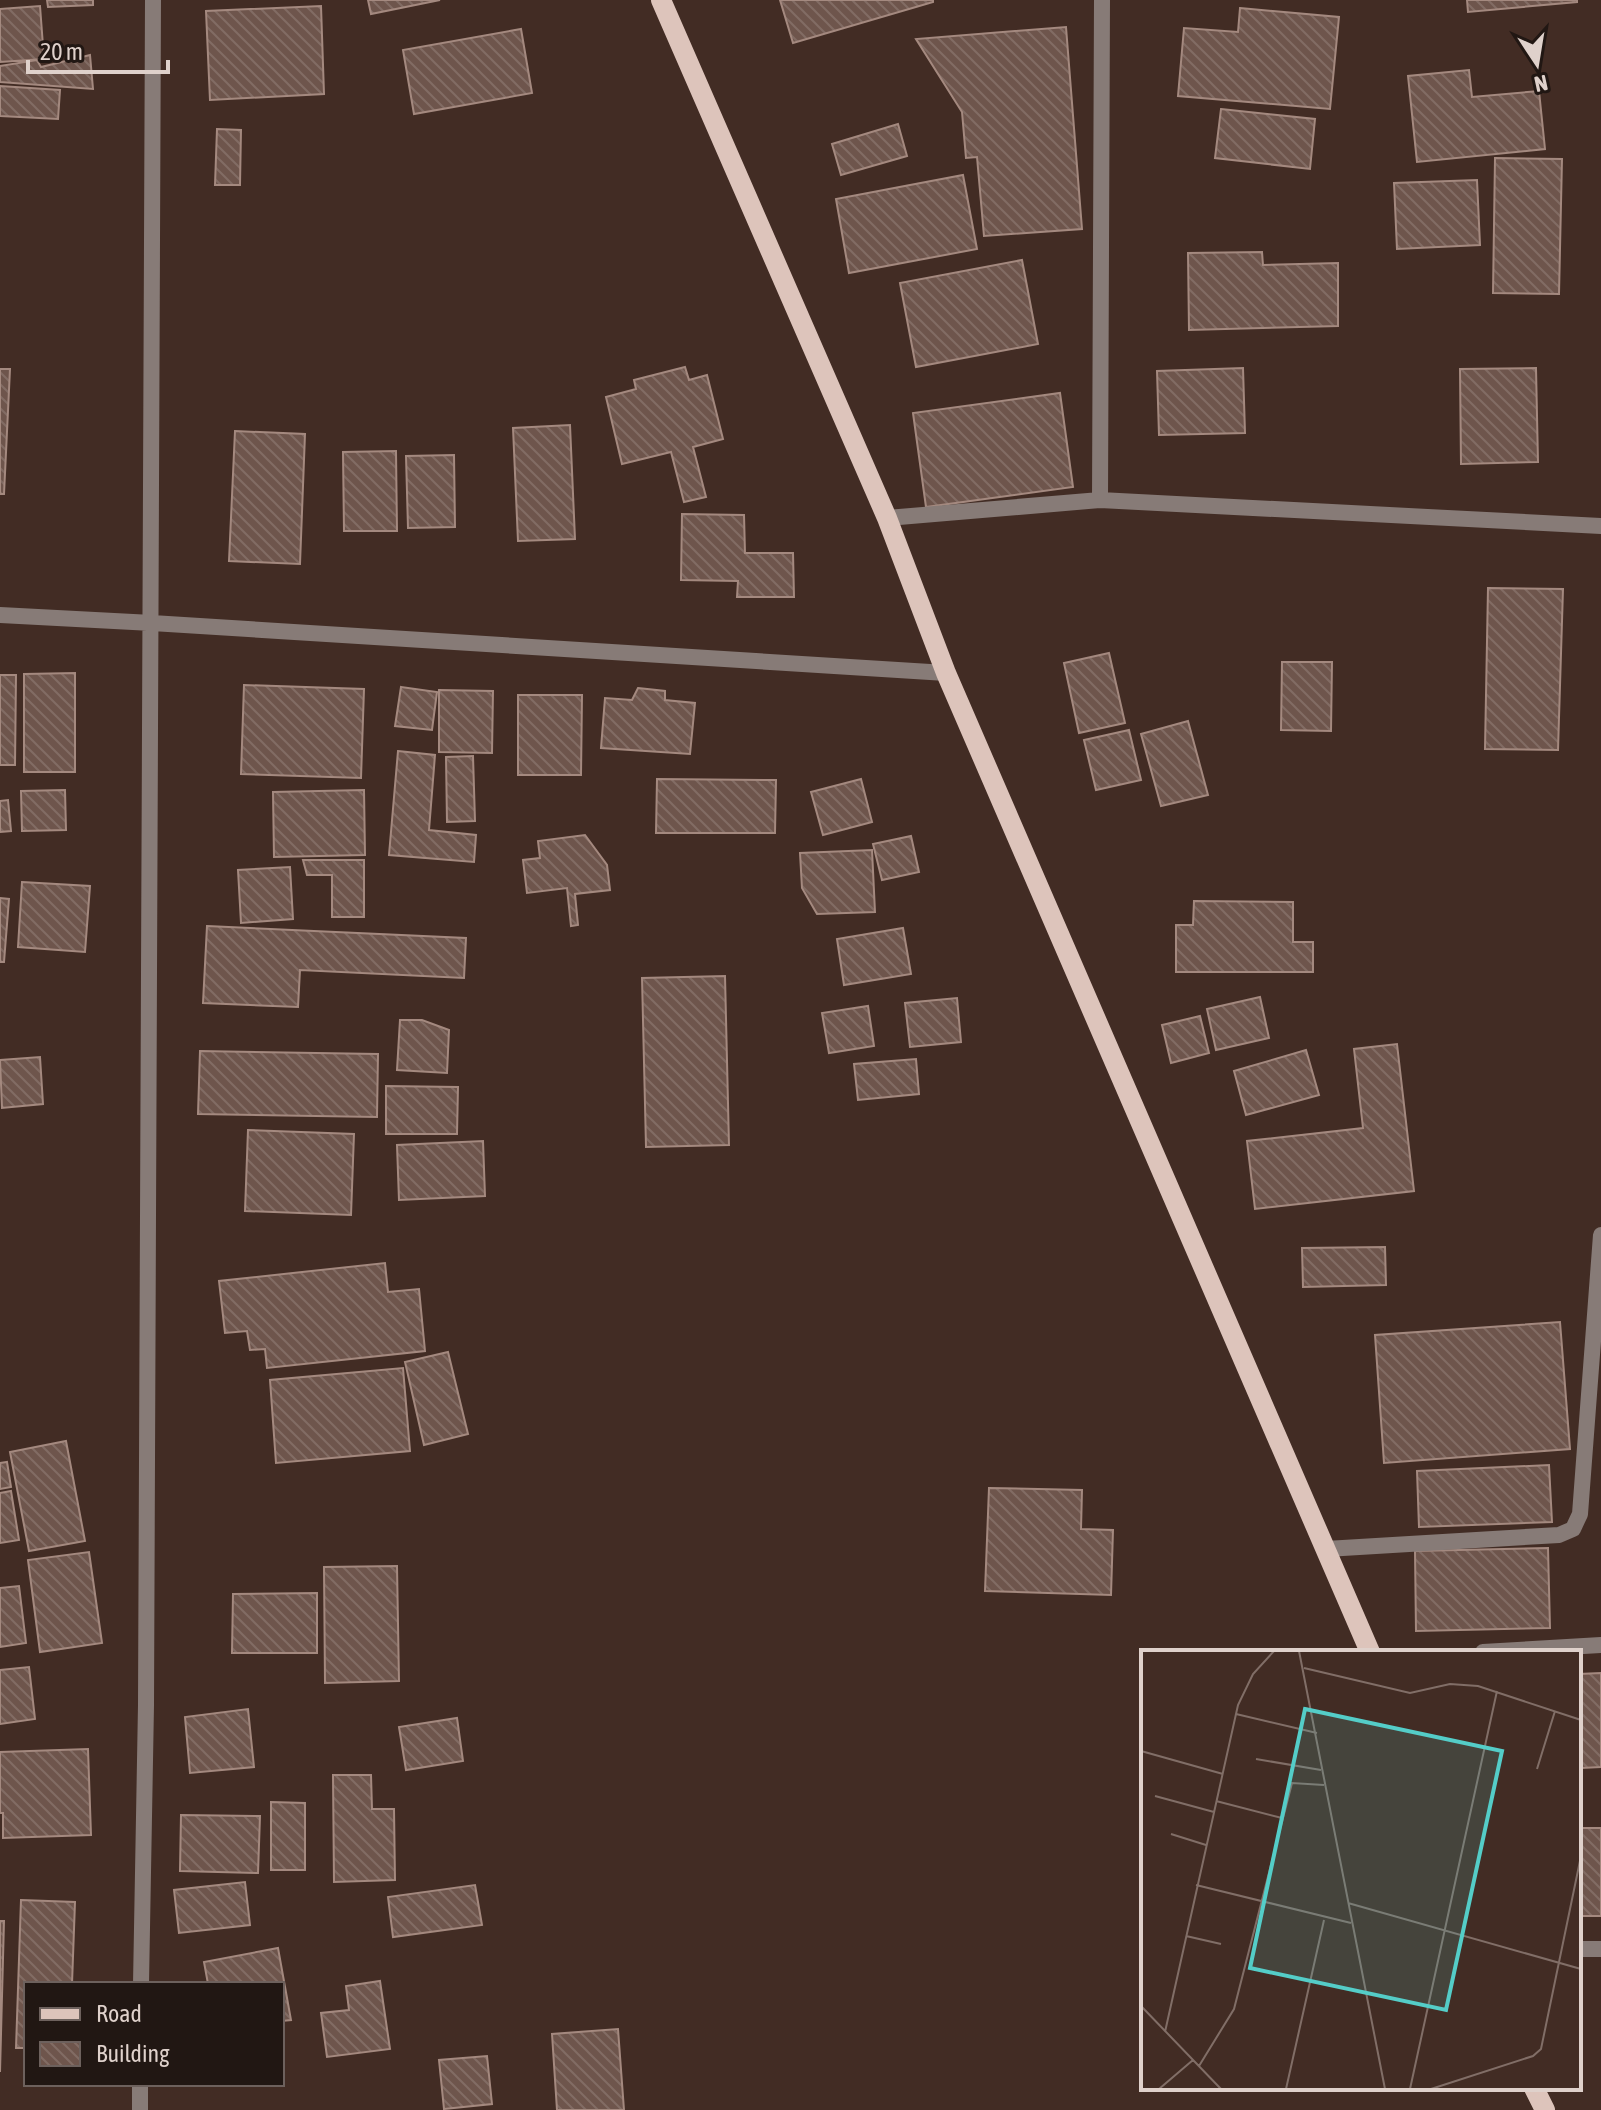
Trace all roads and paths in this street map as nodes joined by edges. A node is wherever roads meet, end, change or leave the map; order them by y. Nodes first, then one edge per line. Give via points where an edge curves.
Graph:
1 (153, 0) edge
2 (661, 0) edge
3 (1102, 0) edge
4 (1100, 500) junction
5 (887, 518) junction
6 (1601, 526) edge
7 (0, 615) edge
8 (152, 623) junction
9 (946, 673) junction
10 (1601, 1235) edge
11 (1326, 1549) junction
12 (1601, 1645) edge
13 (1369, 1650) edge
14 (1517, 1650) edge
15 (141, 1982) edge
16 (140, 2086) edge
17 (1535, 2090) edge
18 (140, 2110) edge
19 (1545, 2110) edge

1 - 8 street
2 - 5 main road
3 - 4 street
4 - 5 street
4 - 6 street
5 - 9 main road
7 - 8 street
8 - 9 street
8 - 15 street
9 - 11 main road
10 - 11 street via 1580,1514 1573,1529 1559,1535
11 - 13 main road
12 - 14 street
16 - 18 street
17 - 19 main road

